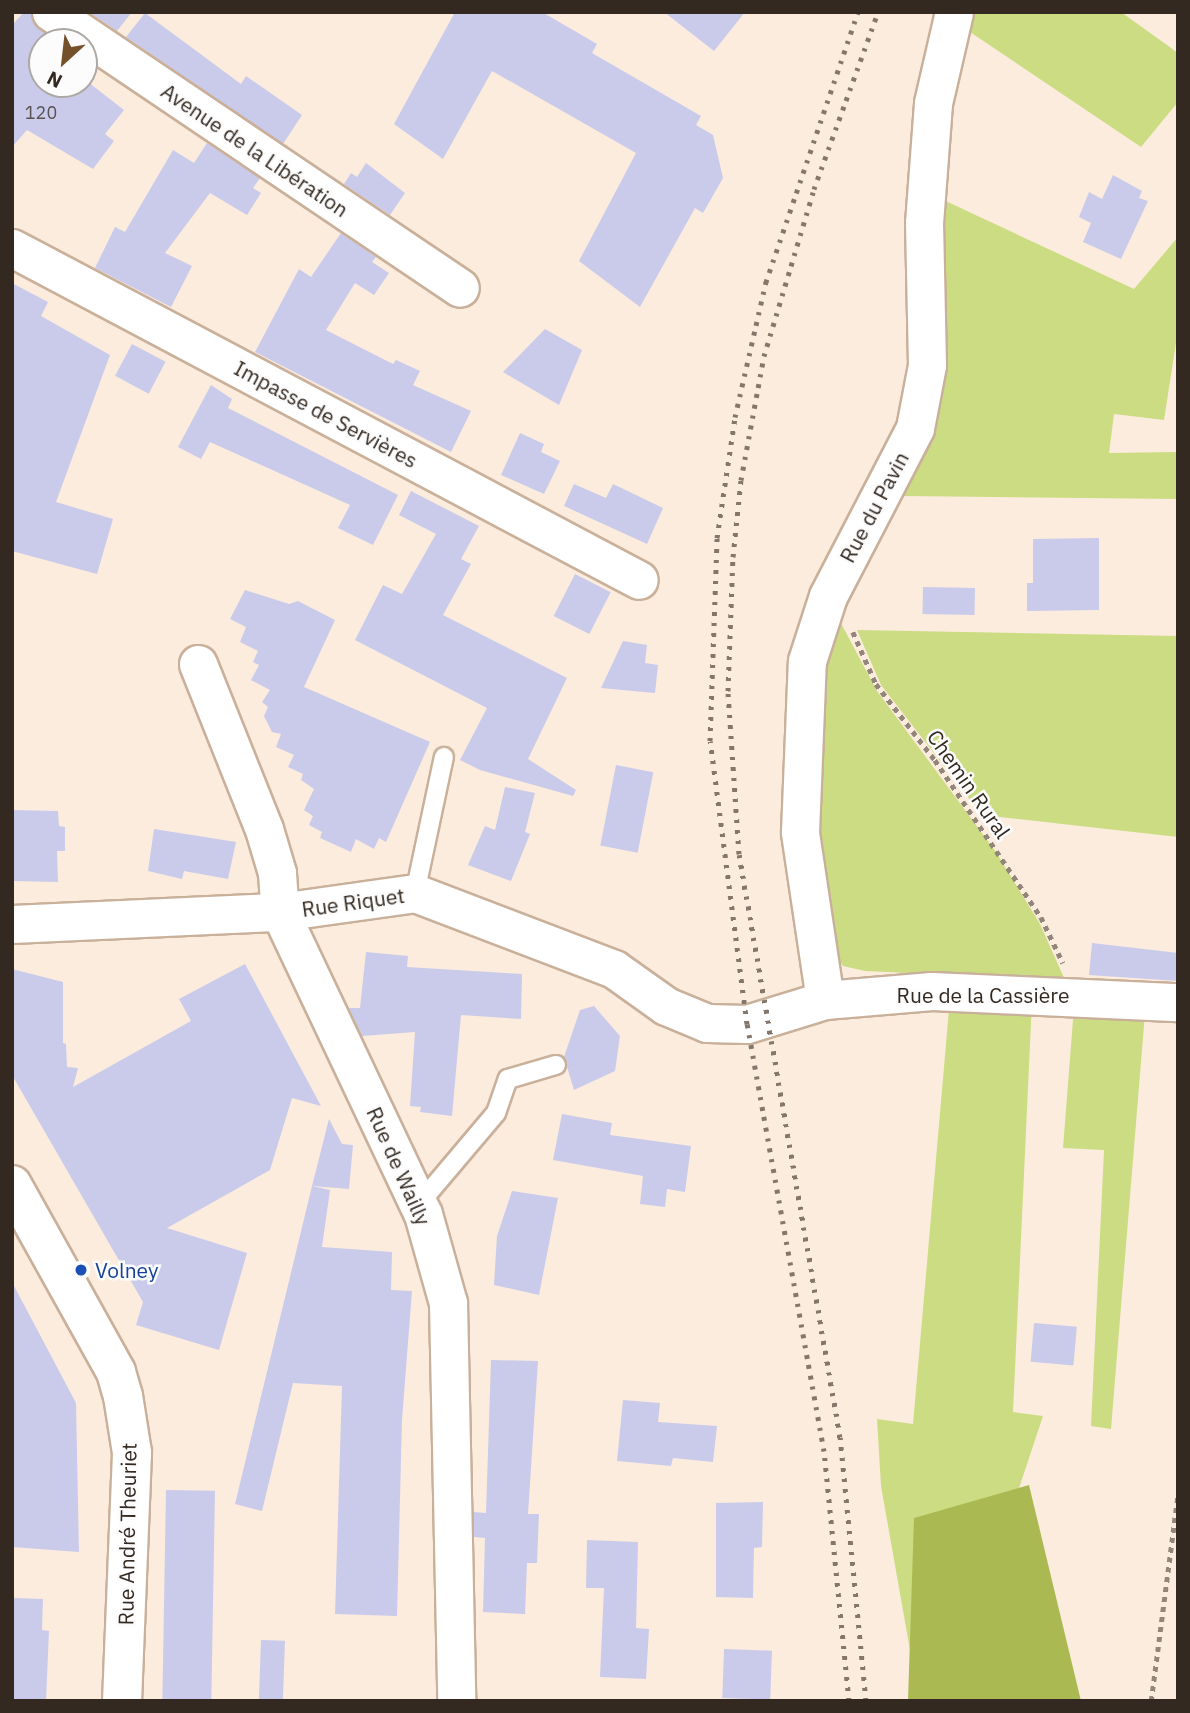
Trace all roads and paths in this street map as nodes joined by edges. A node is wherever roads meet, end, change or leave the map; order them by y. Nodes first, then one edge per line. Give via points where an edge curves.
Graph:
1 (51, 12) edge
2 (954, 12) edge
3 (12, 248) edge
4 (460, 288) dead end
5 (639, 580) dead end
6 (828, 596) junction
7 (198, 664) dead end
8 (444, 757) dead end
9 (415, 893) junction
10 (280, 912) junction
11 (12, 924) edge
12 (1079, 995) junction
13 (825, 1000) junction
14 (1178, 1002) edge
15 (707, 1023) joint
16 (556, 1065) dead end
17 (12, 1185) edge
18 (419, 1204) junction
19 (1178, 1493) edge
20 (122, 1701) edge
21 (456, 1701) edge
22 (1151, 1701) edge

1 - 4 street, Avenue de la Libération
2 - 6 street, Rue du Pavin via 933,103 924,223 927,365 915,428
3 - 5 street, Impasse de Servières
6 - 12 path, Chemin Rural via 842,609 876,684 935,760 1041,917
6 - 13 street, Rue du Pavin via 807,661 800,769 806,894
7 - 10 street, Rue de Wailly via 264,829 277,873
8 - 9 lane
9 - 10 street, Rue Riquet
9 - 15 street, Rue Riquet via 614,969 666,1006
10 - 11 street, Rue Riquet
10 - 18 street, Rue de Wailly
12 - 13 street, Rue de la Cassière via 932,991
12 - 14 street, Rue de la Cassière
13 - 15 street, Rue de la Cassière via 747,1024
16 - 18 lane via 508,1079 496,1113
17 - 20 street, Rue André Theuriet via 116,1373 122,1395 132,1453
18 - 21 street, Rue de Wailly via 448,1303
19 - 22 path

